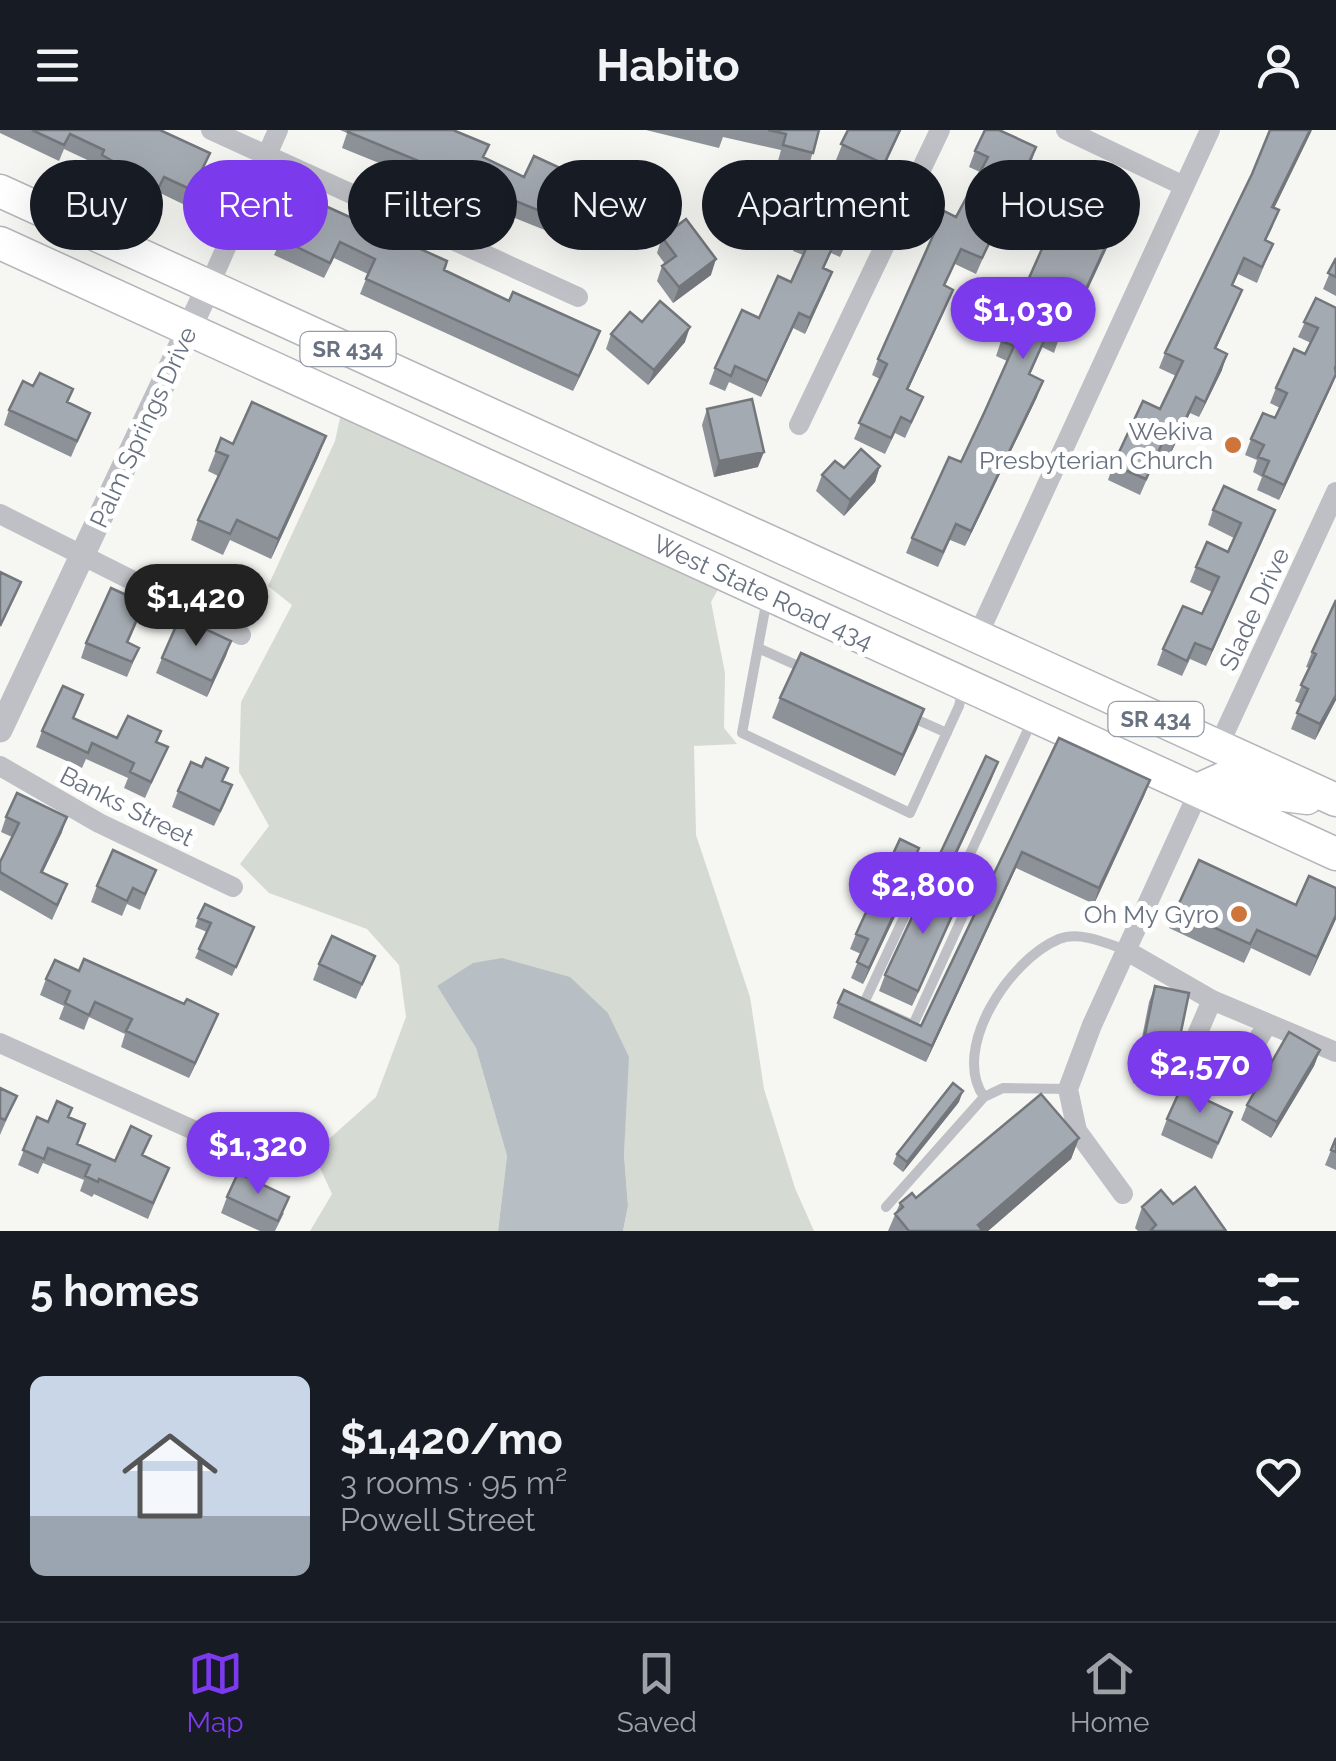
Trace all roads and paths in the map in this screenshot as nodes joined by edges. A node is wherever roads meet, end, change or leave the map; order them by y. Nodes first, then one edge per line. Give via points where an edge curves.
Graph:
1 (211, 130) edge
2 (278, 130) edge
3 (940, 130) edge
4 (1066, 130) edge
5 (1210, 130) edge
6 (266, 155) junction
7 (1184, 186) junction
8 (0, 191) edge
9 (0, 243) edge
10 (209, 286) junction
11 (578, 297) dead end
12 (189, 330) junction
13 (799, 425) dead end
14 (1336, 492) edge
15 (0, 514) edge
16 (84, 553) junction
17 (768, 595) junction
18 (242, 635) dead end
19 (977, 637) junction
20 (758, 648) junction
21 (825, 678) edge
22 (964, 683) junction
23 (893, 708) edge
24 (1037, 717) junction
25 (0, 730) edge
26 (947, 733) junction
27 (1218, 747) junction
28 (0, 766) edge
29 (1199, 792) junction
30 (1336, 801) edge
31 (1336, 854) edge
32 (233, 887) dead end
33 (948, 898) junction
34 (1127, 951) junction
35 (1212, 1000) junction
36 (1267, 1025) junction
37 (0, 1042) edge
38 (1336, 1052) edge
39 (1068, 1089) junction
40 (984, 1097) junction
41 (229, 1146) dead end
42 (1123, 1194) dead end
43 (886, 1207) dead end

1 - 6 street
2 - 6 street
3 - 13 street
4 - 7 street
5 - 7 street
6 - 10 street
6 - 11 street
7 - 19 street
8 - 10 main road, SR 434
9 - 12 main road, SR 434
10 - 12 street, Palm Springs Drive
10 - 19 main road, SR 434
12 - 16 street, Palm Springs Drive
12 - 17 main road, West State Road 434 / SR 434
14 - 27 street, Slade Drive
15 - 16 street
16 - 18 street
16 - 25 street, Palm Springs Drive
17 - 20 lane
17 - 22 main road, West State Road 434 / SR 434
19 - 27 main road, SR 434
20 - 21 lane
20 - 26 lane via 742,733 910,813
22 - 24 main road, West State Road 434 / SR 434
22 - 26 lane
23 - 26 lane
24 - 27 main road via 1084,718 1178,757
24 - 29 main road, West State Road 434 / SR 434
24 - 33 lane
27 - 30 main road, SR 434
28 - 32 street, Banks Street
29 - 30 main road via 1222,779 1259,792
29 - 31 main road, West State Road 434 / SR 434
29 - 34 street
33 - 33 lane via 919,885 864,1003 913,1026 967,907
34 - 35 street
34 - 39 street
34 - 40 lane via 1096,938 1061,938 1020,968 973,1056 972,1081
35 - 36 street
35 - 36 street via 1196,1037 1198,1067 1207,1072 1234,1076
36 - 38 street
37 - 41 street
39 - 40 lane via 1003,1088
39 - 42 street via 1077,1131
40 - 43 lane

